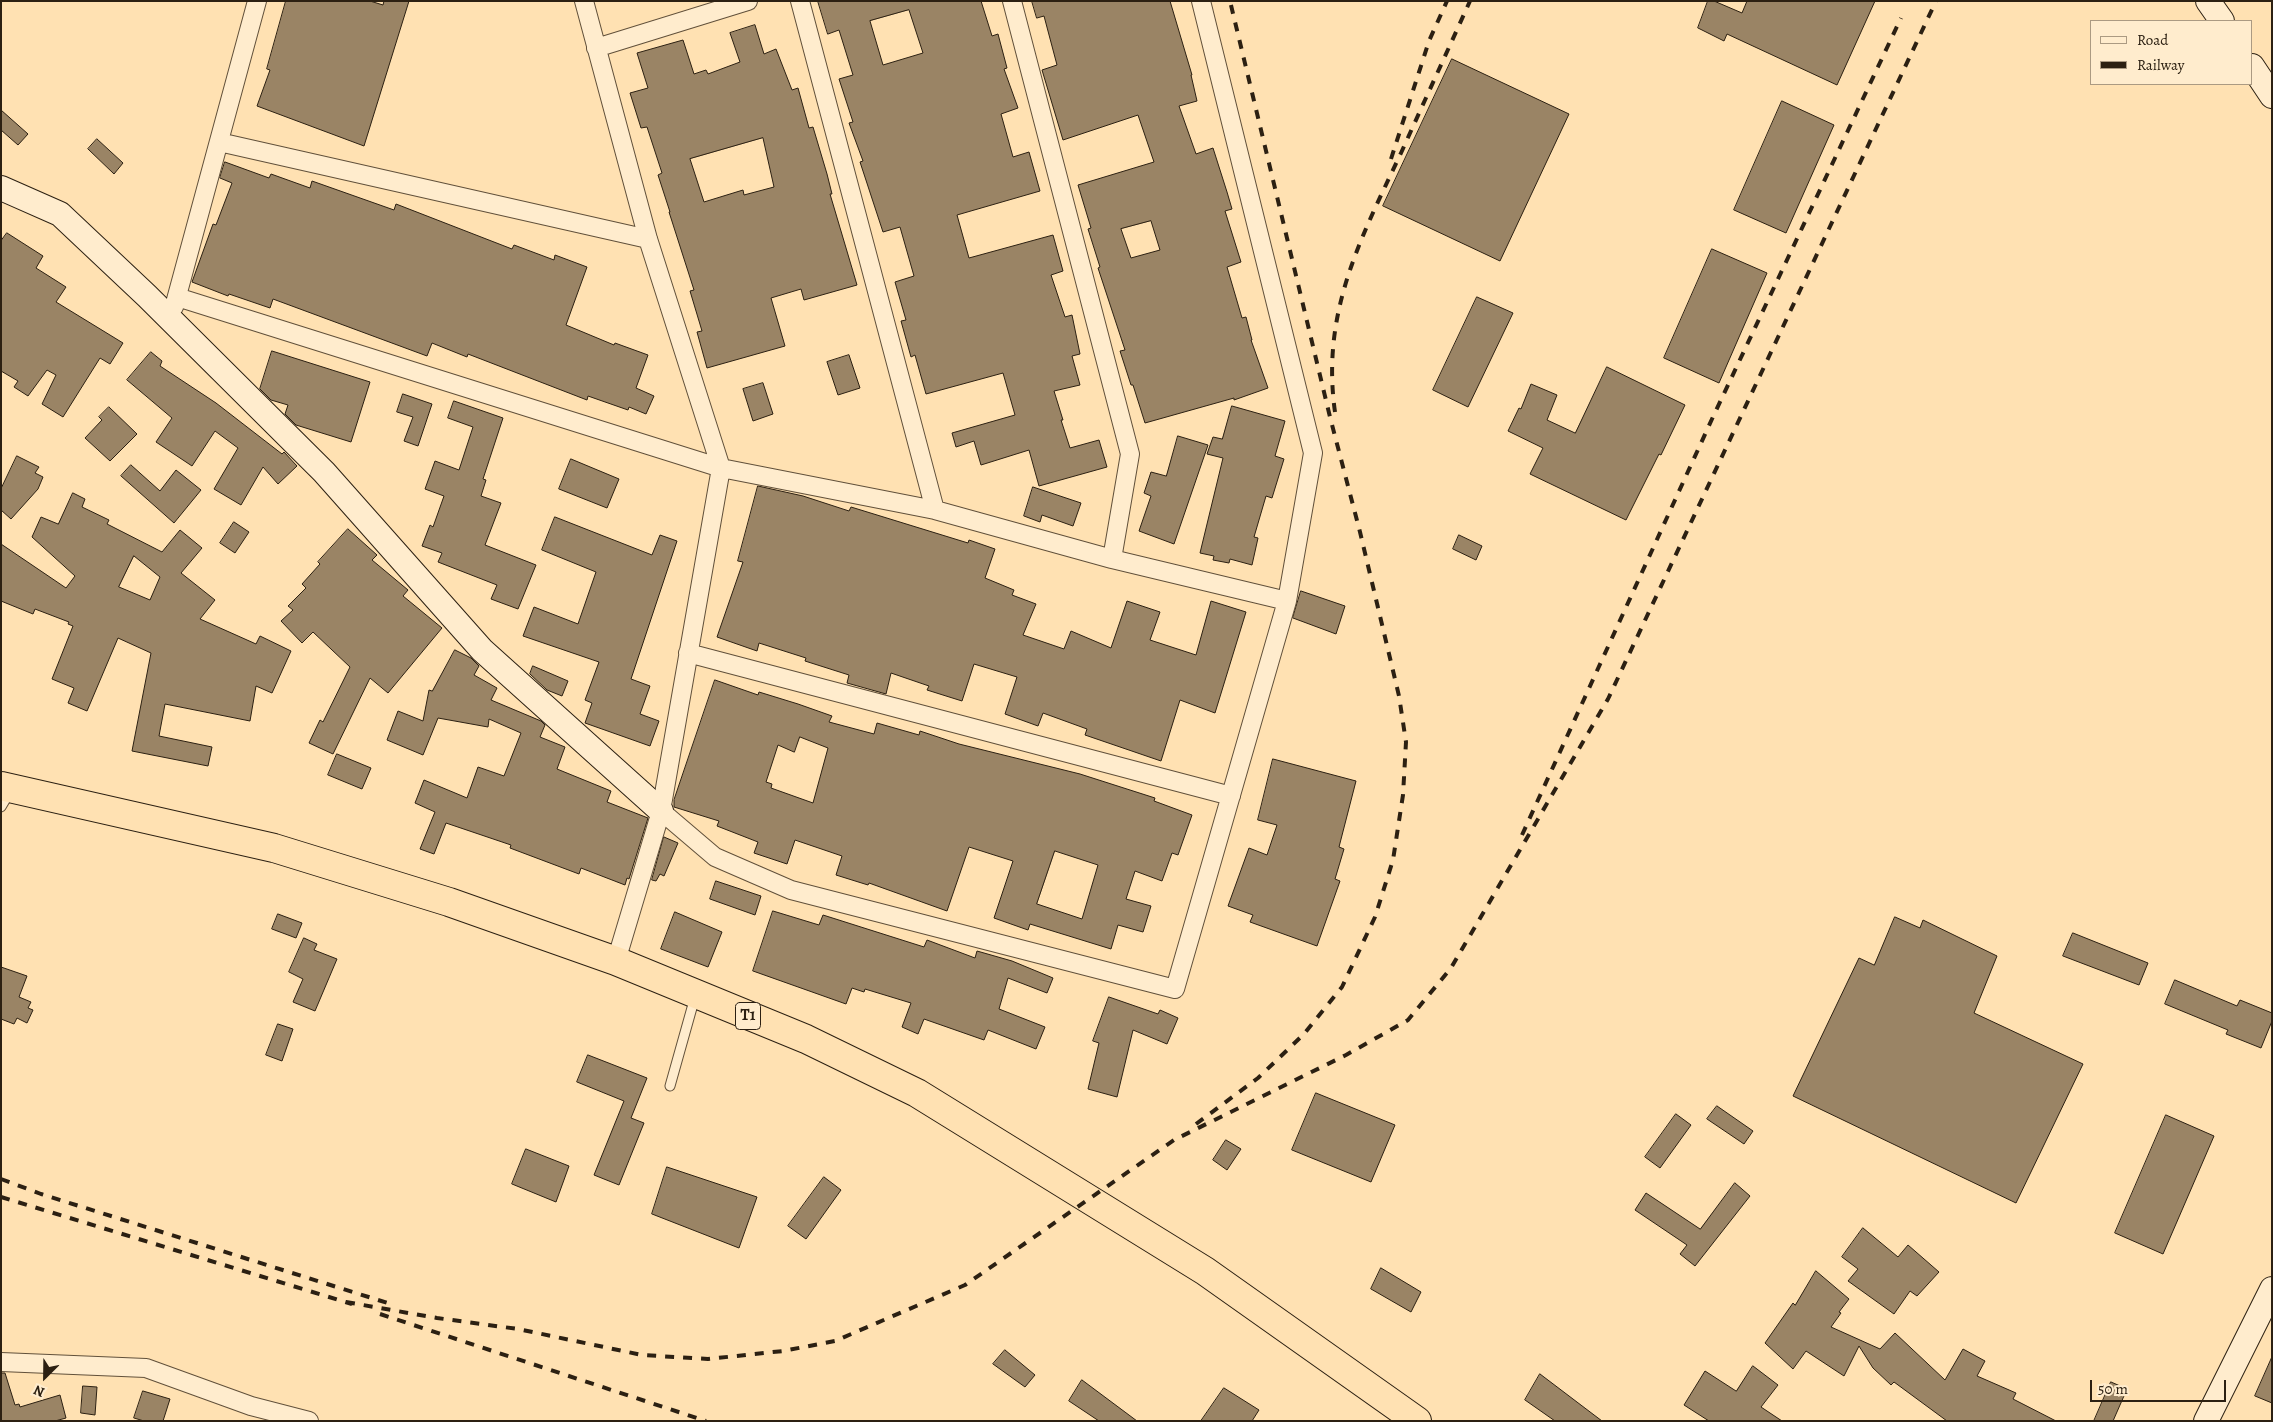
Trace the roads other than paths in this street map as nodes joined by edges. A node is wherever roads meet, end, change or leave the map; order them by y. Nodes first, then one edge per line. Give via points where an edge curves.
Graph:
1 (257, 1) edge
2 (584, 1) edge
3 (748, 1) edge
4 (800, 1) edge
5 (1012, 1) edge
6 (1201, 1) edge
7 (2208, 1) edge
8 (2221, 20) edge
9 (596, 48) junction
10 (2253, 68) edge
11 (2272, 96) edge
12 (219, 142) junction
13 (1, 188) edge
14 (648, 239) junction
15 (177, 297) junction
16 (171, 320) junction
17 (721, 468) junction
18 (934, 510) junction
19 (1112, 559) junction
20 (1287, 601) junction
21 (688, 654) junction
22 (5, 794) edge
23 (1231, 796) junction
24 (661, 811) junction
25 (616, 961) junction
26 (696, 995) junction
27 (670, 1086) dead end
28 (2272, 1290) edge
29 (1, 1362) edge
30 (309, 1421) edge
31 (1417, 1421) edge
32 (2206, 1421) edge

1 - 12 street
2 - 9 street
3 - 9 street
4 - 18 street
5 - 19 street via 1130,454
6 - 20 street via 1313,453
7 - 8 street
9 - 14 street
10 - 11 street
12 - 14 street
12 - 15 street
13 - 16 street via 60,214
14 - 17 street
15 - 16 street
15 - 17 street
16 - 24 street via 324,472 482,650
17 - 18 street
17 - 21 street
18 - 19 street
19 - 20 street
20 - 23 street
21 - 23 street
21 - 24 street
22 - 25 highway, T1 via 274,848 450,902
23 - 24 street via 1175,989 791,890 715,857
24 - 25 street
25 - 26 highway, T1
26 - 27 lane
26 - 31 highway, T1 via 806,1039 916,1094 1205,1271
28 - 32 street
29 - 30 street via 146,1368 251,1406

